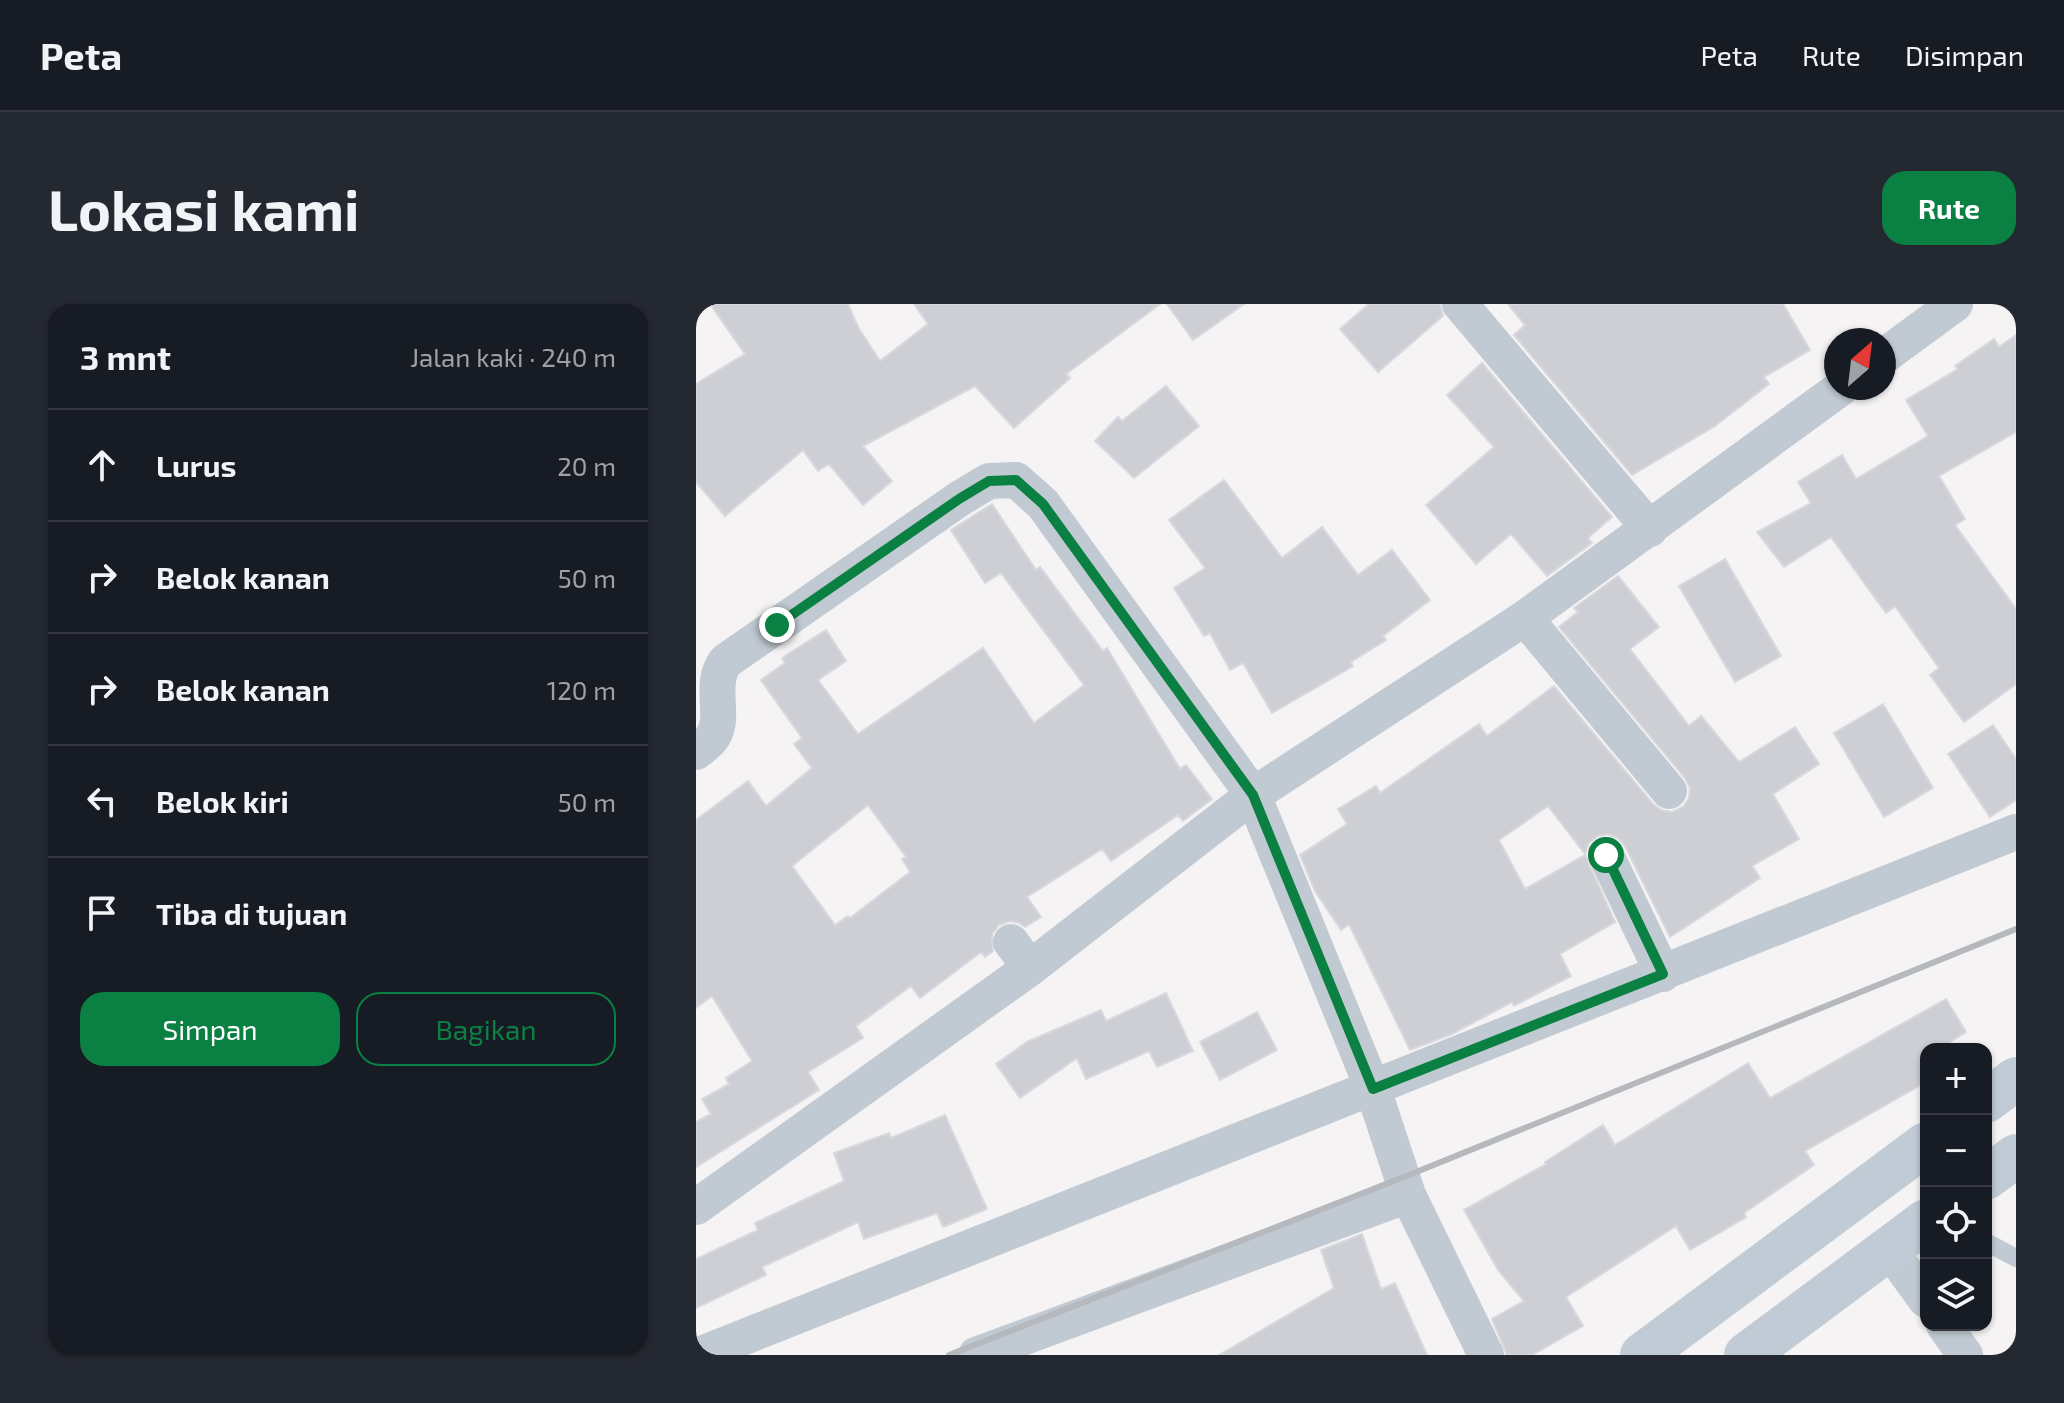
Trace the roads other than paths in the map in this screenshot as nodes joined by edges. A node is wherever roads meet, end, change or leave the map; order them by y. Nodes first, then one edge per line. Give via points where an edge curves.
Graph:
1 (1460, 304) edge
2 (1955, 304) edge
3 (1896, 347) edge
4 (1825, 400) edge
5 (1650, 529) junction
6 (1525, 618) junction
7 (696, 752) edge
8 (1669, 791) dead end
9 (1253, 795) junction
10 (2016, 832) edge
11 (1606, 855) dead end
12 (1663, 974) junction
13 (2016, 1079) edge
14 (1373, 1089) junction
15 (1992, 1097) edge
16 (1920, 1148) edge
17 (2016, 1156) edge
18 (1992, 1174) edge
19 (1408, 1195) junction
20 (696, 1207) edge
21 (1920, 1226) edge
22 (1992, 1245) edge
23 (1889, 1249) junction
24 (2016, 1258) edge
25 (1920, 1292) edge
26 (1948, 1331) edge
27 (699, 1355) edge
28 (976, 1355) edge
29 (1486, 1355) edge
30 (1642, 1355) edge
31 (1746, 1355) edge
32 (1965, 1355) edge

1 - 5 street
2 - 3 street
4 - 5 street
5 - 6 street
6 - 8 street
6 - 9 street
7 - 9 street via 716,731 718,670 726,661 959,499 989,481 1016,480 1043,504
9 - 14 street
9 - 20 street via 1021,955
10 - 12 street
11 - 12 street
12 - 14 street
13 - 15 main road
14 - 19 street
14 - 27 street
16 - 30 main road
17 - 18 main road
19 - 28 street
19 - 29 street
21 - 23 main road
22 - 24 lane
23 - 25 street
23 - 31 main road
26 - 32 street

